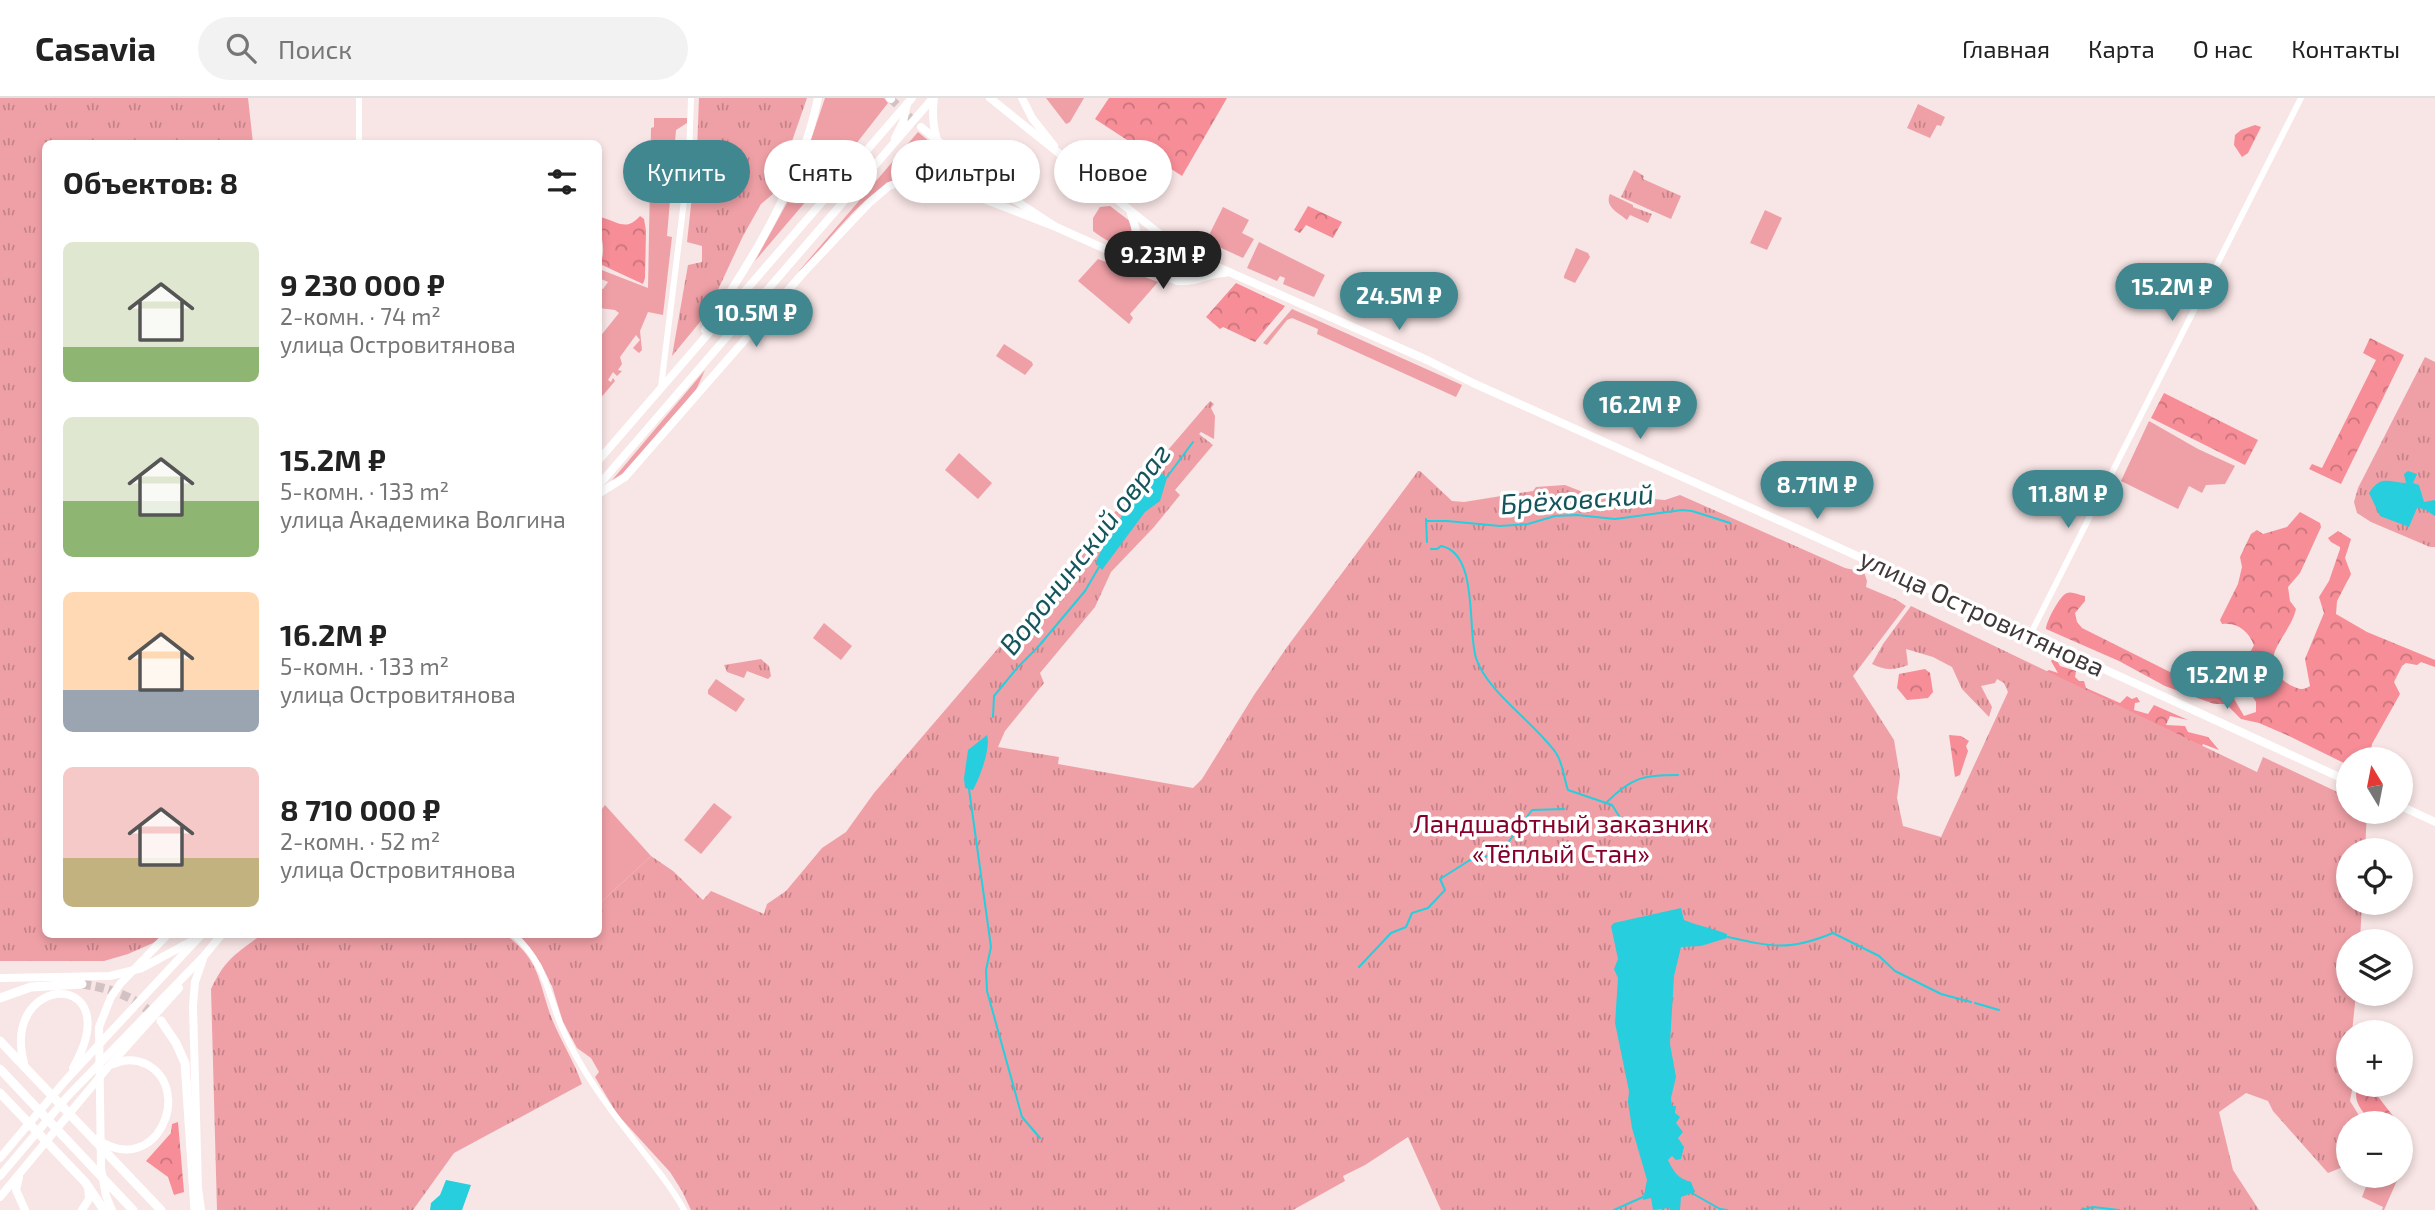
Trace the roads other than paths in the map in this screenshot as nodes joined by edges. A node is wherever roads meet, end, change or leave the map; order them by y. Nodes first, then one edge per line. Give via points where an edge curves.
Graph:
1 (359, 98) edge
2 (691, 98) edge
3 (818, 98) edge
4 (910, 98) edge
5 (933, 98) edge
6 (990, 98) edge
7 (1022, 98) edge
8 (2301, 98) edge
9 (921, 127) tunnel mouth
10 (359, 140) edge
11 (936, 140) edge
12 (1054, 146) edge
13 (888, 149) junction
14 (1054, 150) edge
15 (891, 186) edge
16 (994, 203) edge
17 (1119, 203) edge
18 (1128, 210) junction
19 (1056, 227) junction
20 (1166, 239) junction
21 (1096, 244) junction
22 (1200, 259) junction
23 (1143, 266) junction
24 (1232, 274) junction
25 (1192, 282) junction
26 (686, 359) junction
27 (661, 389) junction
28 (602, 456) edge
29 (602, 481) edge
30 (602, 491) edge
31 (2030, 635) junction
32 (2336, 775) edge
33 (2413, 812) edge
34 (2435, 822) edge
35 (164, 938) edge
36 (195, 938) edge
37 (197, 938) edge
38 (219, 938) edge
39 (517, 938) edge
40 (204, 956) junction
41 (190, 971) junction
42 (0, 978) edge
43 (82, 984) tunnel mouth
44 (0, 998) edge
45 (26, 999) dead end
46 (161, 1021) tunnel mouth
47 (12, 1040) dead end
48 (0, 1041) edge
49 (108, 1067) junction
50 (0, 1069) edge
51 (35, 1077) junction
52 (65, 1081) junction
53 (0, 1093) edge
54 (81, 1126) junction
55 (14, 1141) junction
56 (0, 1148) edge
57 (0, 1158) edge
58 (21, 1170) junction
59 (0, 1176) edge
60 (88, 1187) junction
61 (0, 1197) edge
62 (25, 1210) edge
63 (82, 1210) edge
64 (104, 1210) edge
65 (113, 1210) edge
66 (134, 1210) edge
67 (161, 1210) edge
68 (195, 1210) edge
69 (201, 1210) edge
70 (684, 1210) edge

1 - 10 street
2 - 27 street via 689,160
3 - 26 main road via 780,204 738,282
4 - 13 main road
4 - 26 main road
5 - 11 main road
5 - 13 main road
6 - 14 main road, улица Островитянова
7 - 12 main road
8 - 31 street
9 - 19 main road via 992,185
13 - 29 main road
15 - 30 main road via 804,272 625,477
16 - 19 main road
17 - 18 main road, улица Островитянова
18 - 20 main road, улица Островитянова
18 - 21 main road via 1136,226 1130,243 1118,248
19 - 21 main road
20 - 22 main road, улица Островитянова
20 - 23 main road via 1150,235 1140,241 1136,254
21 - 23 main road
22 - 24 main road, улица Островитянова
22 - 25 main road via 1207,271
23 - 25 main road
24 - 25 main road
24 - 31 main road, улица Островитянова
26 - 27 main road
27 - 28 main road
31 - 32 main road, улица Островитянова
33 - 34 main road
35 - 65 main road via 120,984 99,1027 101,1168
36 - 42 main road via 142,968 110,976
37 - 52 main road
38 - 40 main road
39 - 70 street via 545,977 579,1062
40 - 41 main road
40 - 69 main road via 192,1006
41 - 49 main road via 170,1000
41 - 59 main road via 67,1097
43 - 44 highway via 31,987
45 - 52 main road via 43,993 62,995 83,1016 86,1034 81,1054
46 - 68 highway via 185,1063
47 - 51 main road
48 - 51 highway
49 - 54 main road via 131,1060 158,1074 168,1099 163,1125 147,1145 123,1150 106,1145
49 - 58 main road
50 - 66 highway
51 - 54 highway
52 - 55 main road
53 - 60 highway
54 - 67 highway
55 - 56 main road
55 - 57 main road
58 - 61 main road
58 - 62 main road via 16,1189
60 - 63 main road via 89,1199
60 - 64 highway

